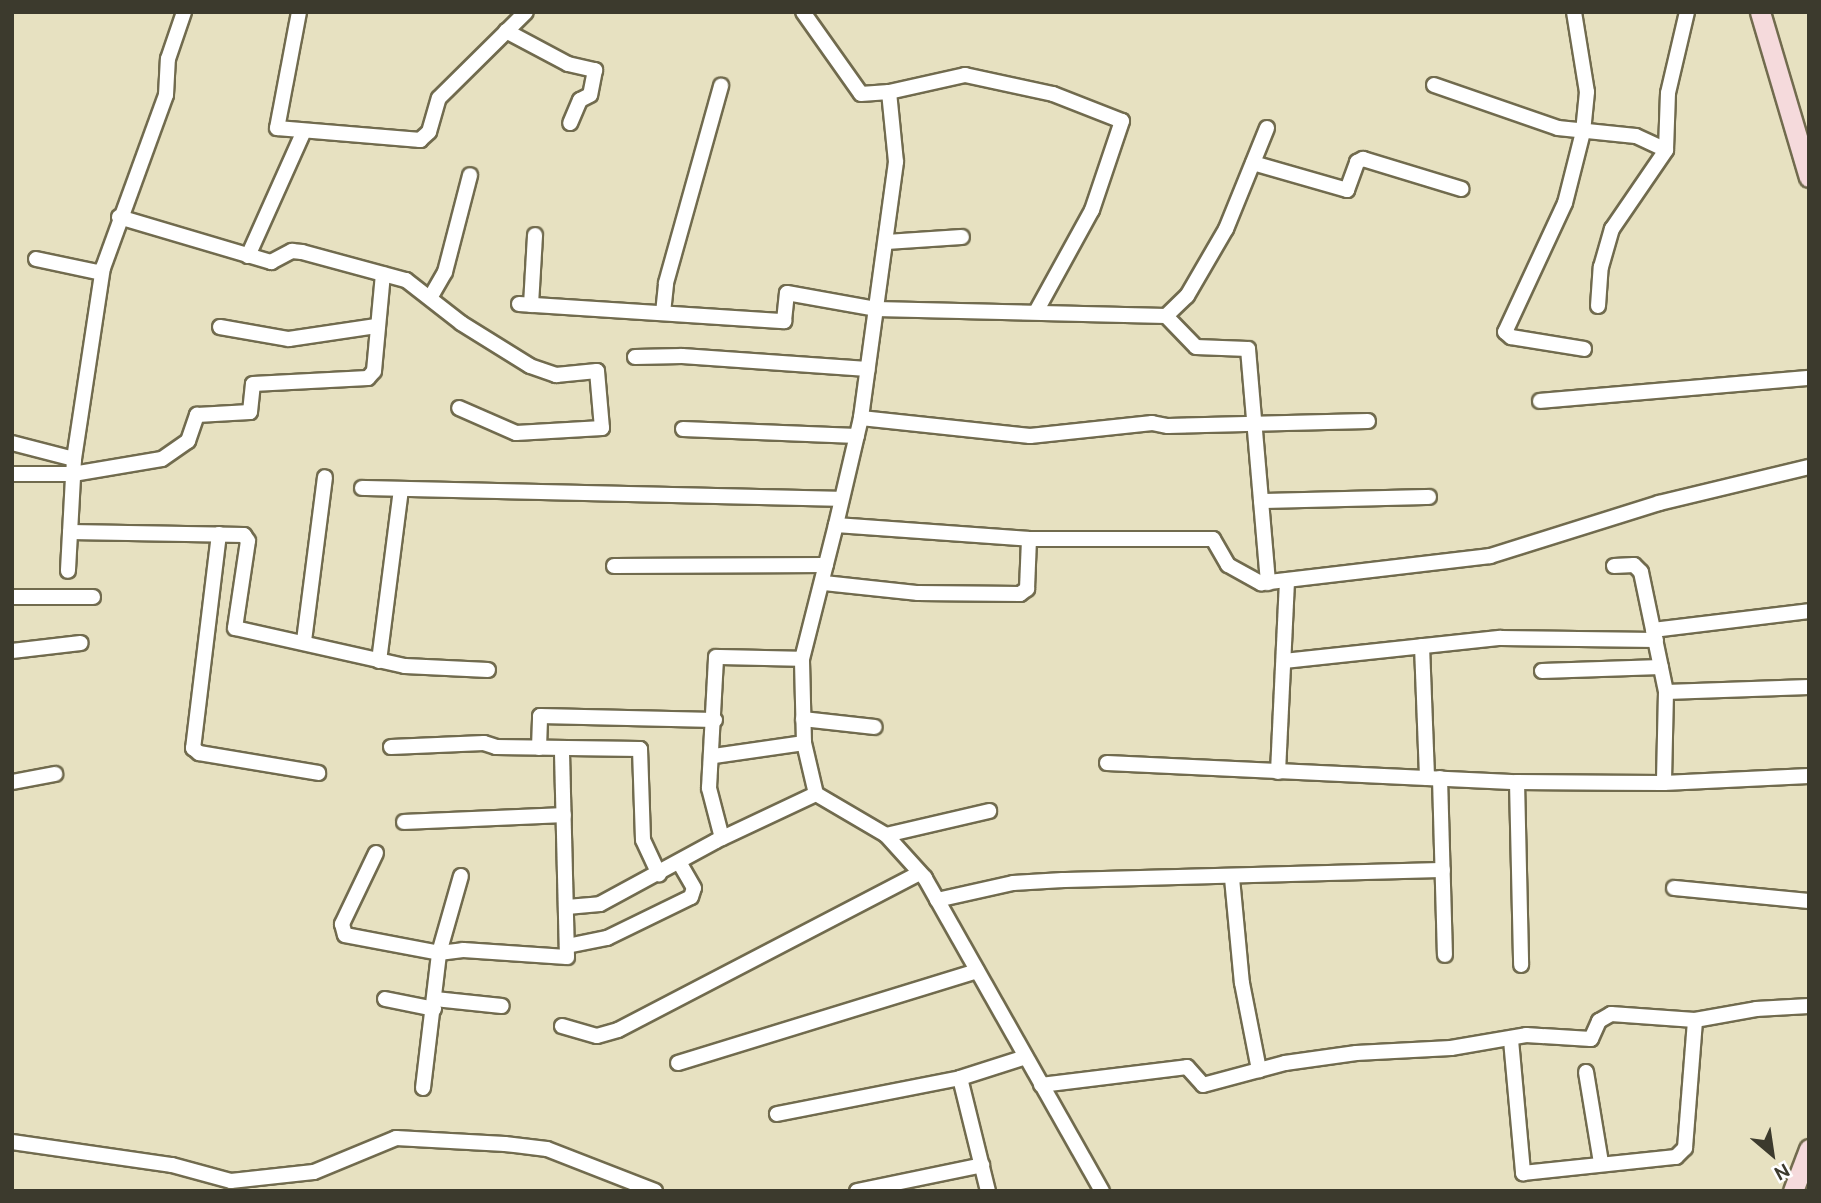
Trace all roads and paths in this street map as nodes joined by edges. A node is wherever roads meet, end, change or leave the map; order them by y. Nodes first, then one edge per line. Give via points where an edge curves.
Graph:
1 (184, 12) edge
2 (299, 12) edge
3 (526, 12) edge
4 (803, 12) edge
5 (1574, 12) edge
6 (1687, 12) edge
7 (1760, 12) edge
8 (506, 31) junction
9 (1434, 85) dead end
10 (721, 86) dead end
11 (889, 92) junction
12 (570, 123) dead end
13 (1267, 128) dead end
14 (1583, 132) junction
15 (303, 134) junction
16 (1666, 149) junction
17 (1253, 163) junction
18 (470, 175) dead end
19 (1809, 177) edge
20 (1462, 189) dead end
21 (119, 217) junction
22 (534, 235) dead end
23 (961, 237) dead end
24 (886, 242) junction
25 (248, 256) junction
26 (36, 258) dead end
27 (102, 273) junction
28 (383, 274) junction
29 (430, 298) junction
30 (1598, 306) dead end
31 (876, 309) junction
32 (1035, 312) junction
33 (663, 313) junction
34 (1166, 316) junction
35 (376, 326) junction
36 (220, 327) dead end
37 (1584, 349) dead end
38 (635, 357) dead end
39 (868, 369) junction
40 (1809, 378) edge
41 (1540, 401) dead end
42 (459, 408) dead end
43 (861, 418) junction
44 (1368, 422) dead end
45 (1254, 425) junction
46 (684, 429) dead end
47 (856, 436) junction
48 (12, 443) edge
49 (73, 467) junction
50 (1809, 467) edge
51 (12, 474) edge
52 (325, 477) dead end
53 (362, 488) dead end
54 (401, 490) junction
55 (1429, 497) dead end
56 (840, 499) junction
57 (1261, 501) junction
58 (836, 525) junction
59 (70, 532) junction
60 (219, 534) junction
61 (1029, 538) junction
62 (826, 565) junction
63 (614, 566) dead end
64 (1614, 566) dead end
65 (68, 571) dead end
66 (1287, 580) junction
67 (824, 583) junction
68 (1268, 583) junction
69 (12, 597) edge
70 (93, 597) dead end
71 (1809, 611) edge
72 (1654, 635) junction
73 (304, 641) junction
74 (81, 643) dead end
75 (1422, 646) junction
76 (12, 651) edge
77 (802, 659) junction
78 (379, 661) junction
79 (1284, 661) junction
80 (1661, 667) junction
81 (488, 670) dead end
82 (1542, 671) dead end
83 (1809, 687) edge
84 (1667, 692) junction
85 (803, 719) junction
86 (715, 720) junction
87 (875, 727) dead end
88 (804, 743) junction
89 (391, 747) dead end
90 (539, 748) junction
91 (562, 748) junction
92 (714, 756) junction
93 (1107, 763) dead end
94 (1278, 772) junction
95 (318, 773) dead end
96 (55, 775) dead end
97 (1809, 776) edge
98 (1433, 778) junction
99 (12, 782) edge
100 (1517, 782) junction
101 (1664, 783) junction
102 (816, 794) junction
103 (989, 811) dead end
104 (564, 815) junction
105 (404, 822) dead end
106 (886, 835) junction
107 (722, 838) junction
108 (376, 853) dead end
109 (679, 862) junction
110 (1443, 870) junction
111 (920, 873) junction
112 (659, 874) junction
113 (460, 876) dead end
114 (1232, 878) junction
115 (1674, 888) dead end
116 (937, 900) junction
117 (1809, 901) edge
118 (567, 907) junction
119 (567, 946) junction
120 (439, 953) junction
121 (1445, 956) dead end
122 (1521, 965) dead end
123 (977, 971) junction
124 (385, 999) dead end
125 (434, 1004) junction
126 (502, 1006) dead end
127 (1809, 1006) edge
128 (1695, 1020) junction
129 (562, 1026) dead end
130 (1511, 1040) junction
131 (1026, 1057) junction
132 (678, 1063) dead end
133 (1259, 1070) junction
134 (1586, 1072) dead end
135 (960, 1078) junction
136 (1041, 1085) junction
137 (424, 1088) dead end
138 (777, 1114) dead end
139 (12, 1142) edge
140 (1809, 1149) edge
141 (1601, 1163) junction
142 (982, 1165) junction
143 (655, 1191) edge
144 (857, 1191) edge
145 (988, 1191) edge
146 (1102, 1191) edge
147 (1793, 1191) edge

1 - 21 street via 168,59 166,95
2 - 15 street via 276,123 283,132
3 - 8 street
4 - 11 street via 861,94
5 - 14 street via 1587,92
6 - 16 street via 1668,93
7 - 19 street
8 - 12 street via 550,56 595,70 590,95 580,100
8 - 15 street via 439,98 425,140
9 - 14 street via 1558,128
10 - 33 street via 666,283
11 - 24 street via 896,162
11 - 32 street via 965,75 1053,94 1122,121 1092,210
13 - 17 street
14 - 16 street via 1636,136
14 - 37 street via 1565,203 1505,332 1511,337
15 - 25 street
16 - 30 street via 1612,229 1601,267
17 - 20 street via 1347,190 1357,162 1363,159
17 - 34 street via 1217,245 1187,296
18 - 29 street via 445,272
21 - 25 street
21 - 27 street
22 - 33 street via 525,305
23 - 24 street
24 - 31 street
25 - 28 street via 271,262 292,251 302,252
26 - 27 street
27 - 49 street
28 - 29 street via 406,280
28 - 35 street
29 - 42 street via 530,366 556,375 597,371 603,428 516,433
31 - 32 street
31 - 33 street via 788,293 784,321
31 - 39 street
32 - 34 street
34 - 45 street via 1196,347 1248,349
35 - 36 street via 289,339
35 - 49 street via 374,371 368,378 253,384 250,412 197,415 188,441 162,459
38 - 39 street
39 - 43 street
40 - 41 street
43 - 45 street via 1030,436 1152,423
43 - 47 street
44 - 45 street
45 - 57 street
46 - 47 street
47 - 56 street
48 - 49 street
49 - 51 street
49 - 59 street
50 - 66 street via 1659,503 1490,556
52 - 73 street
53 - 54 street
54 - 56 street via 728,493
54 - 78 street
55 - 57 street
56 - 58 street
57 - 68 street
58 - 61 street
58 - 62 street
59 - 60 street
59 - 65 street
60 - 73 street via 244,535 248,541 235,628
60 - 95 street via 193,748 199,753
61 - 67 street via 1027,589 1020,594 918,593
61 - 68 street via 1213,539 1228,565
62 - 63 street
62 - 67 street
64 - 72 street via 1634,565 1641,572
66 - 68 street
66 - 79 street
67 - 77 street
69 - 70 street
71 - 72 street
72 - 75 street via 1501,638
72 - 80 street
73 - 78 street
74 - 76 street
75 - 79 street
75 - 98 street
77 - 85 street
77 - 86 street via 716,657
78 - 81 street
79 - 94 street
80 - 82 street
80 - 84 street
83 - 84 street
84 - 101 street
85 - 87 street
85 - 88 street
86 - 90 street via 540,716
86 - 92 street
88 - 92 street
88 - 102 street
89 - 90 street via 484,743
90 - 91 street
91 - 104 street
91 - 112 street via 640,749 643,840
92 - 107 street via 711,803
93 - 94 street
94 - 98 street
96 - 99 street
97 - 101 street
98 - 100 street
98 - 110 street
100 - 101 street
100 - 122 street
102 - 106 street
102 - 107 street
103 - 106 street
104 - 105 street
104 - 118 street
106 - 111 street
107 - 109 street
108 - 120 street via 342,924 343,934
109 - 112 street
109 - 119 street via 694,888 691,897 607,939
110 - 114 street
110 - 121 street
111 - 116 street
111 - 129 street via 618,1030 597,1036
112 - 118 street via 600,904
113 - 120 street
114 - 116 street via 1013,883
114 - 133 street via 1242,983
115 - 117 street
116 - 123 street
118 - 119 street
119 - 120 street via 567,957 463,950
120 - 125 street
123 - 131 street
123 - 132 street
124 - 125 street
125 - 126 street
125 - 137 street
127 - 128 street
128 - 130 street via 1611,1014 1599,1021 1591,1039 1527,1035
128 - 141 street via 1683,1154
130 - 133 street via 1356,1053
130 - 141 street via 1523,1173
131 - 135 street
131 - 136 street
133 - 136 street via 1203,1085 1188,1067
134 - 141 street
135 - 138 street
135 - 142 street
136 - 146 street
139 - 143 street via 172,1165 230,1181 314,1172 396,1138 505,1144 547,1149
140 - 147 street
142 - 144 street
142 - 145 street

